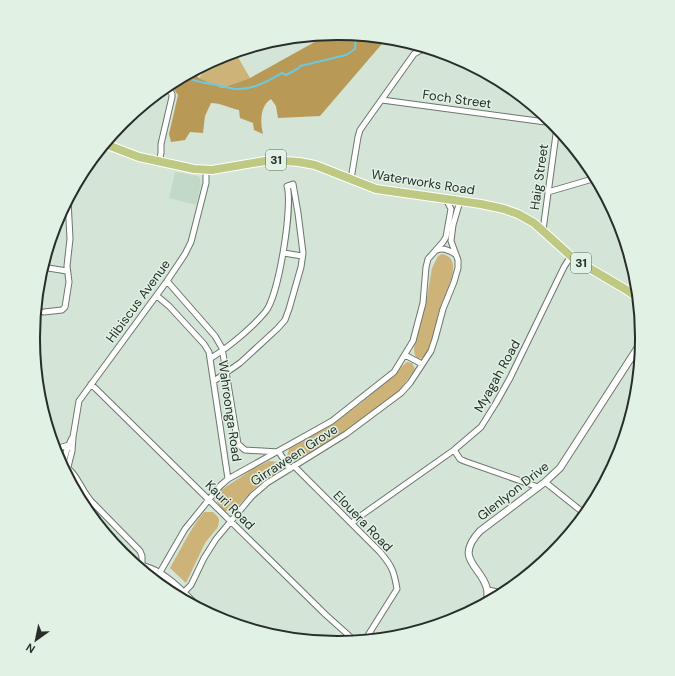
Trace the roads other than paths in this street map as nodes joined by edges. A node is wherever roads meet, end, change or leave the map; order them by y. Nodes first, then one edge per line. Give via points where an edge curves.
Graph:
1 (418, 52) edge
2 (170, 92) edge
3 (382, 100) junction
4 (541, 121) edge
5 (556, 136) edge
6 (110, 146) edge
7 (159, 162) junction
8 (206, 170) junction
9 (351, 179) junction
10 (589, 180) edge
11 (548, 192) junction
12 (446, 199) junction
13 (460, 201) junction
14 (297, 202) junction
15 (288, 207) junction
16 (69, 211) edge
17 (451, 224) junction
18 (543, 230) junction
19 (434, 252) junction
20 (284, 253) junction
21 (302, 256) junction
22 (571, 256) junction
23 (458, 260) junction
24 (49, 268) edge
25 (67, 271) junction
26 (168, 281) junction
27 (625, 288) junction
28 (631, 290) edge
29 (631, 293) edge
30 (157, 296) junction
31 (44, 312) dead end
32 (223, 351) junction
33 (634, 353) edge
34 (405, 355) junction
35 (211, 358) junction
36 (422, 364) junction
37 (226, 373) junction
38 (214, 381) junction
39 (91, 384) junction
40 (73, 437) junction
41 (69, 445) junction
42 (61, 447) edge
43 (454, 450) junction
44 (279, 452) junction
45 (64, 455) edge
46 (69, 465) edge
47 (292, 467) junction
48 (71, 471) edge
49 (228, 479) junction
50 (545, 482) junction
51 (538, 487) junction
52 (83, 491) joint
53 (209, 500) junction
54 (580, 510) edge
55 (230, 521) junction
56 (352, 523) junction
57 (142, 563) edge
58 (148, 568) edge
59 (159, 574) junction
60 (177, 588) edge
61 (488, 590) junction
62 (494, 591) edge
63 (183, 593) edge
64 (488, 595) edge
65 (369, 634) edge
66 (349, 635) edge

1 - 3 street
2 - 7 street via 172,97
3 - 4 street, Foch Street
3 - 9 street via 359,132
5 - 11 street, Haig Street
6 - 7 main road, Waterworks Road / 31
7 - 8 main road, Waterworks Road / 31 via 188,169
8 - 9 main road, Waterworks Road / 31 via 285,160 315,166
8 - 26 street, Hibiscus Avenue via 206,183 191,242
9 - 12 main road, Waterworks Road / 31 via 382,190
10 - 11 street
11 - 18 street, Haig Street
12 - 13 main road, Waterworks Road / 31
12 - 17 street, Girraween Grove via 451,208
13 - 17 street, Girraween Grove
13 - 18 main road, Waterworks Road / 31 via 511,211
14 - 15 street via 291,203
14 - 15 street via 293,184 288,186
14 - 21 street
15 - 20 street
16 - 25 street via 70,239
17 - 19 street, Girraween Grove via 444,240
17 - 23 street, Girraween Grove via 451,241
18 - 22 main road, Waterworks Road / 31
19 - 23 street via 446,249
19 - 34 street, Girraween Grove via 429,257 426,267 414,341
20 - 21 street
20 - 32 street via 267,309
21 - 37 street via 285,320
22 - 27 main road, Waterworks Road / 31
22 - 43 street, Myagah Road via 496,404 481,427
23 - 36 street, Girraween Grove via 456,277 442,309 431,351
24 - 25 street
25 - 31 street via 64,308
26 - 30 street, Hibiscus Avenue
26 - 32 street, Wahroonga Road via 215,336
27 - 28 main road, Waterworks Road / 31
27 - 29 main road, Waterworks Road / 31
30 - 35 street, Wahroonga Road via 204,344
30 - 39 street, Hibiscus Avenue
32 - 35 street
32 - 37 street, Wahroonga Road
33 - 50 street, Glenlyon Drive via 565,462
34 - 36 street
34 - 44 street, Girraween Grove via 394,372 355,403
35 - 38 street, Wahroonga Road
36 - 47 street, Girraween Grove via 401,393 346,434
37 - 38 street
37 - 44 street, Wahroonga Road via 238,444 245,450
38 - 49 street, Wahroonga Road
39 - 40 street, Hibiscus Avenue via 79,401
39 - 53 street, Kauri Road
40 - 41 street, Hibiscus Avenue
40 - 46 street, Hibiscus Avenue
41 - 42 street
41 - 45 street, Hibiscus Avenue
43 - 51 street via 464,462
43 - 56 street, Myagah Road
44 - 47 street, Elouera Road
44 - 49 street, Girraween Grove
47 - 55 street, Girraween Grove via 252,496
47 - 56 street, Elouera Road
48 - 52 street
49 - 53 street, Girraween Grove
50 - 51 street, Glenlyon Drive
50 - 54 street
51 - 61 street, Glenlyon Drive via 480,531 471,544 471,562
52 - 57 street via 140,551
53 - 55 street, Kauri Road
53 - 59 street, Girraween Grove via 185,529
55 - 63 street, Girraween Grove via 204,558 191,585
55 - 66 street, Kauri Road
56 - 65 street, Elouera Road via 389,562 397,589
58 - 59 street
59 - 60 street
61 - 62 street
61 - 64 street

